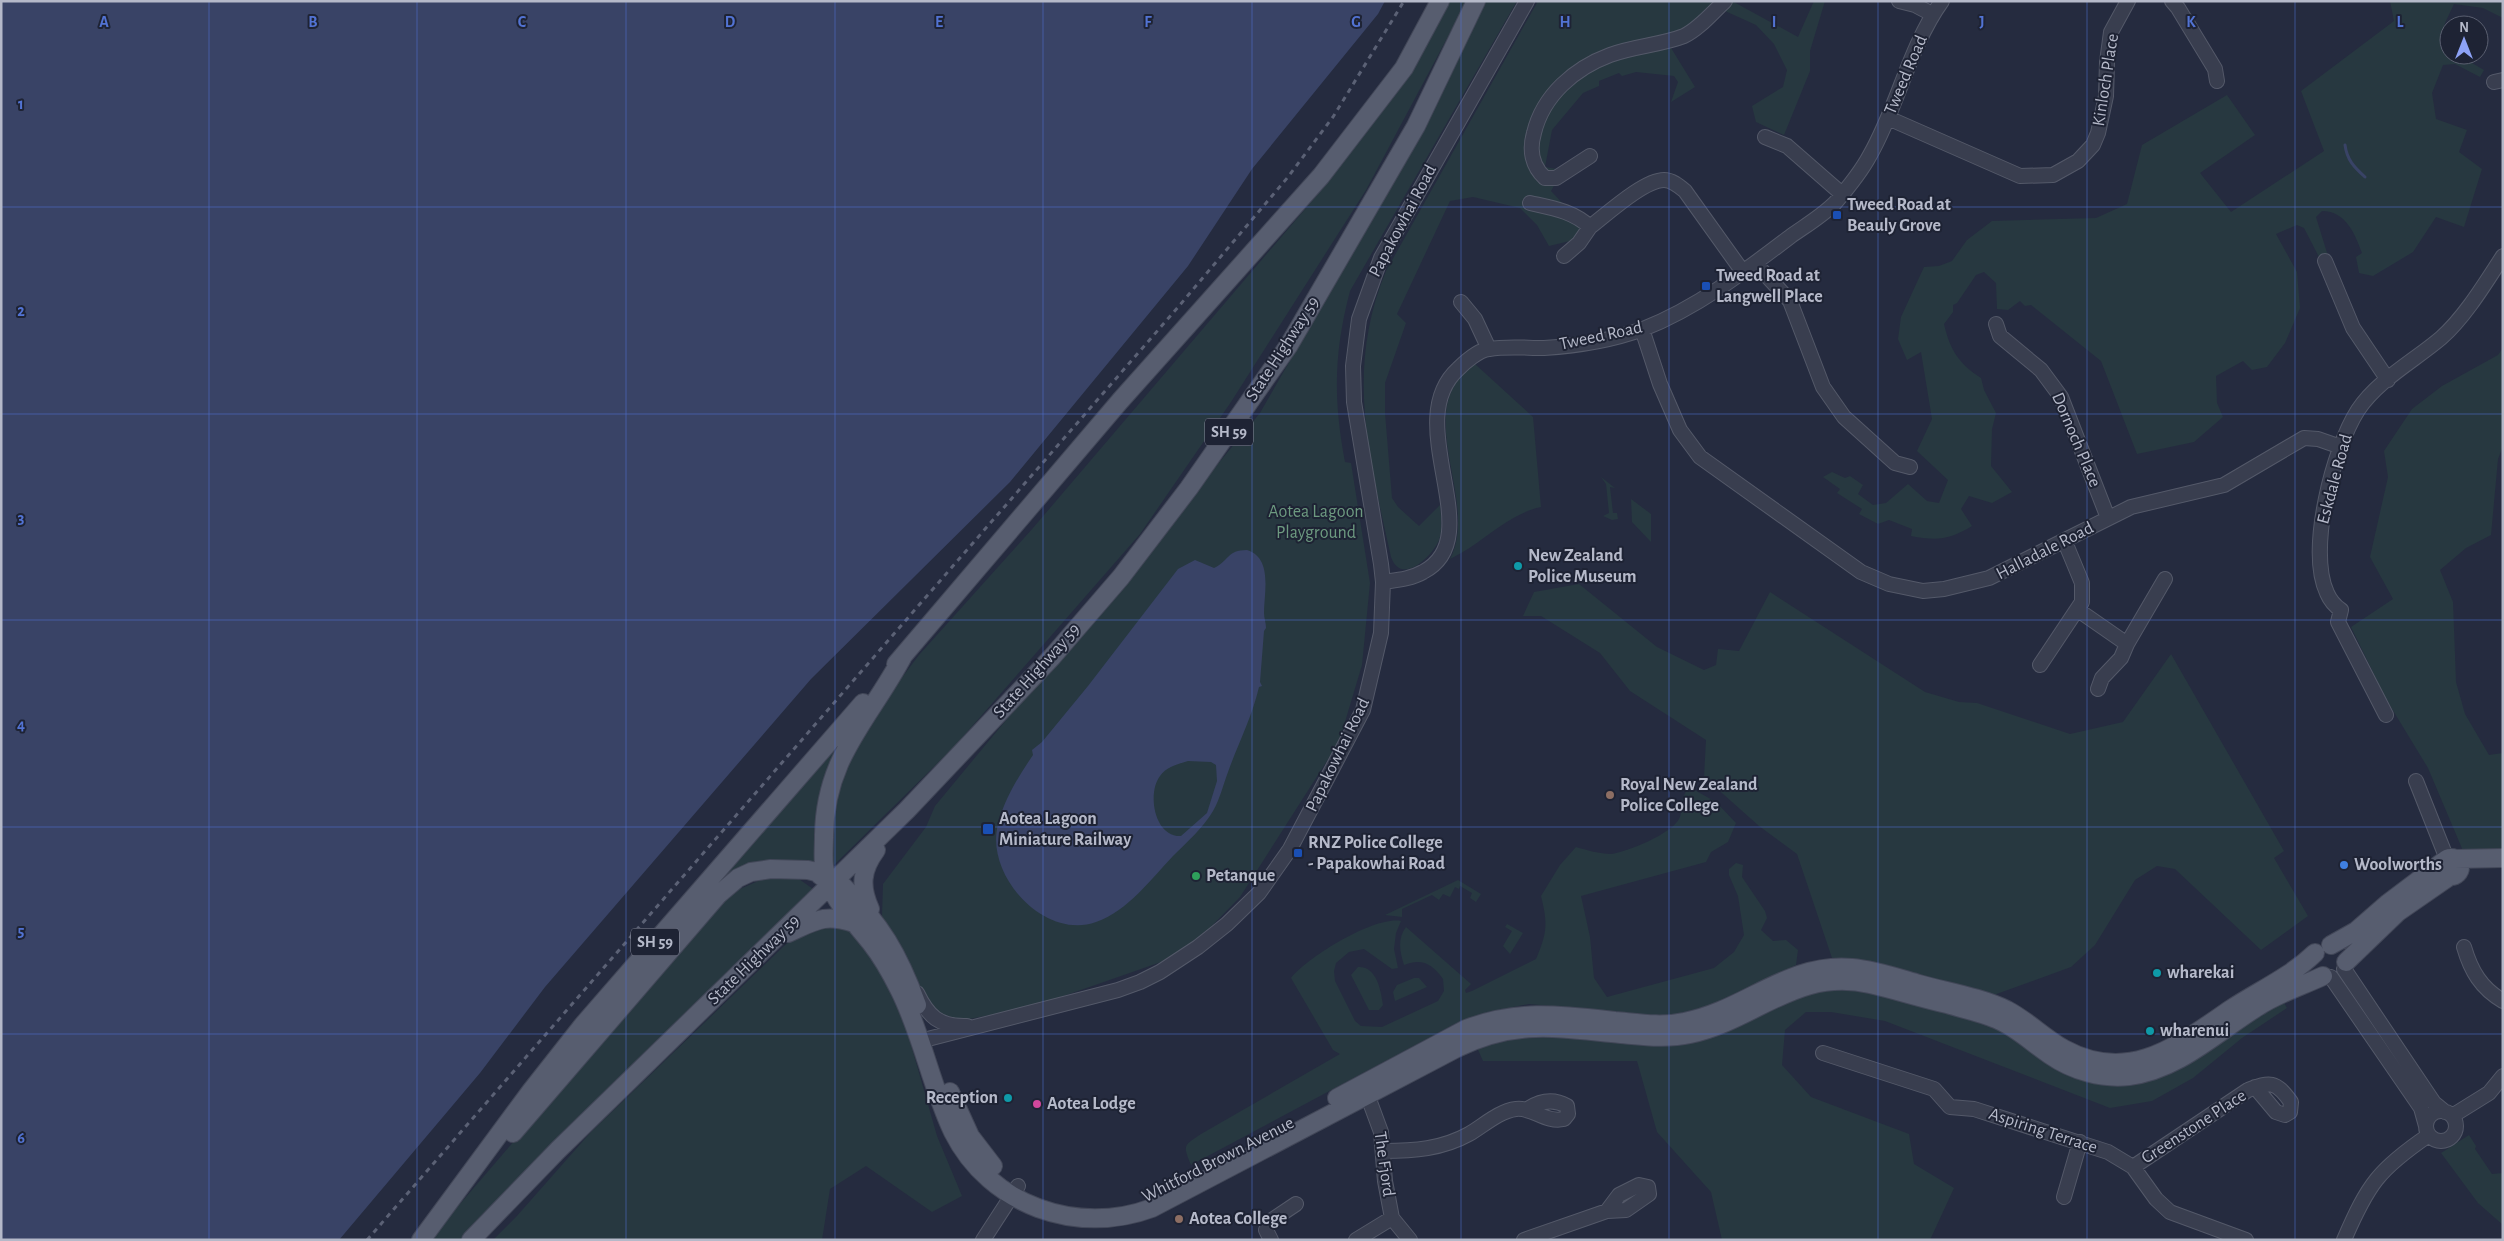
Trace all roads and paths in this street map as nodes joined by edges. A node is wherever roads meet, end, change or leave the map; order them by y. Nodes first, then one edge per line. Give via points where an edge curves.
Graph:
1 (1440, 1) edge
2 (1476, 1) edge
3 (1526, 1) edge
4 (1725, 1) edge
5 (1899, 1) edge
6 (1942, 1) edge
7 (2128, 1) edge
8 (2172, 1) edge
9 (1932, 14) junction
10 (2217, 81) dead end
11 (1888, 118) junction
12 (1765, 138) dead end
13 (1590, 156) dead end
14 (1842, 194) junction
15 (1530, 203) dead end
16 (1590, 226) junction
17 (1564, 256) dead end
18 (2503, 256) edge
19 (2326, 261) dead end
20 (1755, 263) junction
21 (1743, 272) junction
22 (1462, 302) dead end
23 (1996, 324) dead end
24 (1642, 329) junction
25 (1489, 349) junction
26 (2388, 380) junction
27 (2341, 446) junction
28 (1910, 467) dead end
29 (2108, 518) junction
30 (2065, 542) junction
31 (2165, 579) dead end
32 (1383, 582) junction
33 (2078, 610) junction
34 (2126, 644) junction
35 (903, 656) junction
36 (2040, 665) dead end
37 (2098, 690) dead end
38 (2386, 715) dead end
39 (2416, 781) dead end
40 (907, 810) junction
41 (2503, 858) edge
42 (2451, 866) junction
43 (2503, 866) edge
44 (831, 884) junction
45 (876, 922) junction
46 (854, 923) junction
47 (777, 938) junction
48 (2331, 945) junction
49 (2464, 947) dead end
50 (2315, 953) junction
51 (904, 967) junction
52 (2336, 971) junction
53 (2503, 1001) edge
54 (2373, 1013) junction
55 (2361, 1021) junction
56 (978, 1026) junction
57 (925, 1039) junction
58 (1823, 1053) dead end
59 (2397, 1061) junction
60 (2503, 1076) edge
61 (2255, 1087) dead end
62 (1366, 1089) junction
63 (1526, 1110) dead end
64 (2448, 1114) junction
65 (2427, 1130) junction
66 (2080, 1142) junction
67 (1383, 1151) junction
68 (2133, 1167) junction
69 (1015, 1190) junction
70 (2064, 1197) dead end
71 (1296, 1204) dead end
72 (1607, 1211) dead end
73 (1392, 1218) junction
74 (2220, 1236) edge
75 (422, 1240) edge
76 (471, 1240) edge
77 (984, 1240) edge
78 (1271, 1240) edge
79 (1356, 1240) edge
80 (1410, 1240) edge
81 (1524, 1240) edge
82 (2246, 1240) edge
83 (2344, 1240) edge

1 - 35 main road, SH 59 via 1404,68 1321,176 1120,401
2 - 40 main road, State Highway 59 / SH 59 via 1416,126 1289,345 1189,488 1121,577 1052,657
3 - 32 street, Papakowhai Road via 1397,228 1376,270 1360,319 1353,366 1354,402
4 - 13 street via 1684,35 1611,54 1580,69 1556,90 1535,128 1533,163 1545,178 1556,178
5 - 9 street
6 - 9 street, Tweed Road
7 - 11 street, Kinloch Place via 2111,32 2106,96 2093,145 2078,161 2053,175 2020,176
8 - 10 street via 2215,69
9 - 11 street, Tweed Road
11 - 14 street, Tweed Road via 1870,157
12 - 14 street via 1787,146
14 - 20 street, Tweed Road via 1833,205
15 - 16 street via 1570,213
16 - 17 street via 1579,243
16 - 21 street via 1646,186 1663,180 1674,183 1685,191
18 - 26 street, Eskdale Road via 2479,293 2443,336
19 - 26 street via 2353,328
20 - 21 street, Tweed Road
20 - 28 street via 1790,301 1823,387 1844,417 1896,463
21 - 24 street, Tweed Road via 1694,305
22 - 25 street via 1475,319
23 - 29 street, Dornoch Place via 2000,336 2041,370 2061,397
24 - 25 street, Tweed Road via 1573,345
24 - 30 street, Halladale Road via 1660,384 1680,430 1700,457 1861,572 1888,584 1911,589 1944,589 1989,578
25 - 32 street, Tweed Road via 1451,375 1438,405 1435,422 1450,520 1446,547 1439,559 1424,572
26 - 27 street, Eskdale Road via 2358,410
27 - 29 street, Halladale Road via 2304,438 2224,485 2141,503
27 - 38 street, Eskdale Road via 2322,523 2320,566 2326,593 2341,610 2338,622
29 - 30 street, Halladale Road
30 - 33 street via 2082,583 2082,602
31 - 34 street
32 - 56 street, Papakowhai Road via 1377,656 1360,718 1290,849 1259,893 1198,947 1140,982
33 - 34 street
33 - 36 street
34 - 37 street via 2121,658 2102,678
35 - 44 main road via 891,680 853,735 838,763 828,794 824,866
35 - 75 main road, SH 59 via 583,1024
39 - 42 street
40 - 44 main road, State Highway 59 / SH 59
40 - 45 main road via 864,869 864,895
41 - 42 main road
42 - 43 main road
42 - 48 main road
42 - 52 main road, Whitford Brown Avenue
44 - 45 main road, Whitford Brown Avenue via 842,885
44 - 46 main road, Whitford Brown Avenue via 832,894
44 - 47 main road, State Highway 59 / SH 59
44 - 75 main road via 808,870 771,869 738,878 718,895
45 - 51 main road, Whitford Brown Avenue
46 - 47 main road via 827,917
46 - 57 main road, Whitford Brown Avenue via 889,970
47 - 76 main road, State Highway 59 / SH 59 via 558,1150
48 - 50 main road, Whitford Brown Avenue via 2321,947
48 - 52 main road via 2341,950
49 - 53 street via 2482,986
50 - 52 main road via 2314,966
50 - 62 main road, Whitford Brown Avenue via 2289,976 2256,993 2170,1049 2148,1059 2126,1063 2102,1062 2075,1055 1993,1004 1872,972 1834,967 1792,976 1702,1018 1672,1024 1544,1014 1499,1018 1466,1029
51 - 56 street, Papakowhai Road via 928,1013 936,1020
51 - 57 main road, Whitford Brown Avenue
52 - 54 street
52 - 55 street
52 - 62 main road, Whitford Brown Avenue via 2266,1002 2174,1062 2128,1076 2106,1076 2079,1070 2049,1055 2012,1027 1986,1015 1870,984 1838,980 1800,986 1690,1034 1655,1037 1542,1026 1496,1032
54 - 55 street
54 - 59 street
55 - 59 street
56 - 57 street, Papakowhai Road
57 - 69 main road, Whitford Brown Avenue via 970,1136 985,1158
58 - 66 street, Aspiring Terrace via 1934,1089 1950,1107 1974,1109
59 - 64 street
59 - 65 street via 2422,1108
60 - 64 street via 2489,1093
61 - 68 street, Greenstone Place
62 - 67 street, The Fjord
62 - 69 main road, Whitford Brown Avenue via 1133,1203 1078,1208
63 - 67 street via 1516,1109 1503,1114 1445,1145 1425,1150
64 - 65 street via 2432,1114
64 - 65 street via 2456,1122 2456,1130 2449,1139 2438,1141
65 - 83 street via 2377,1178 2361,1200
66 - 68 street, Aspiring Terrace via 2108,1152
66 - 70 street
67 - 73 street, The Fjord
68 - 74 street, Aspiring Terrace via 2162,1206
69 - 77 street
71 - 78 street via 1269,1222 1266,1230
72 - 81 street
73 - 79 street
73 - 80 street, The Fjord
74 - 82 street, Aspiring Terrace

